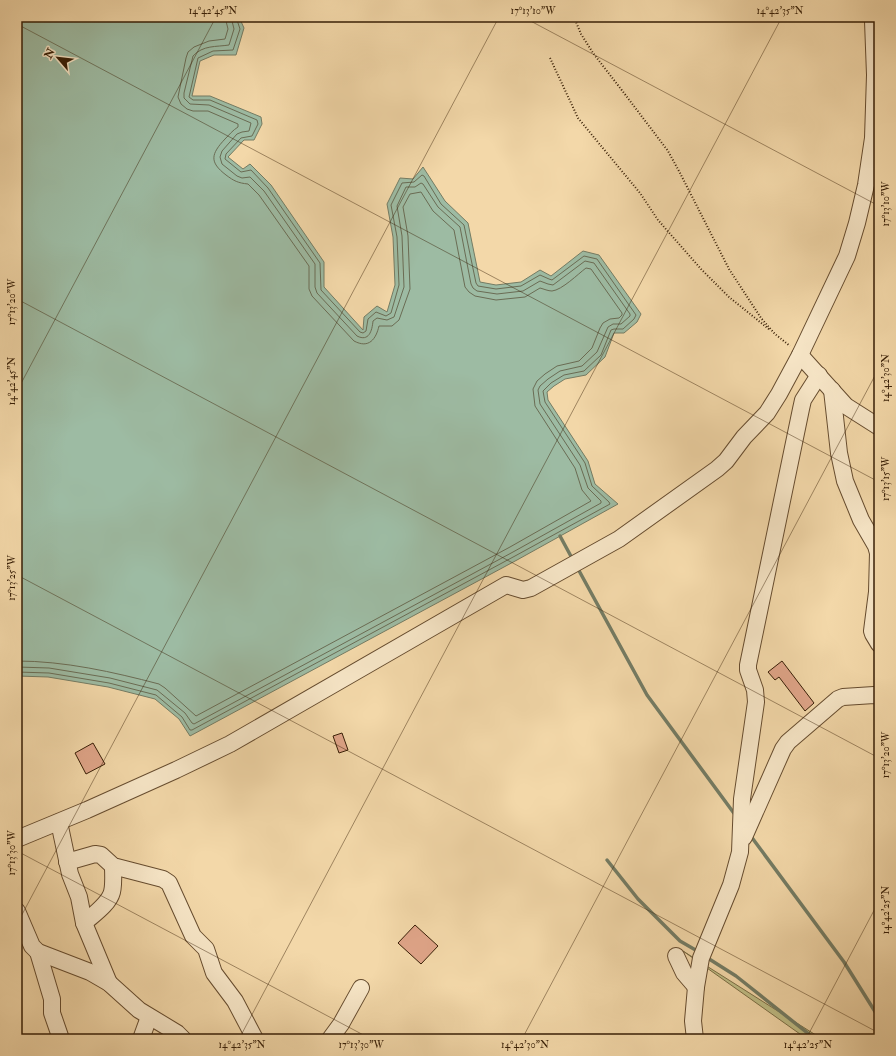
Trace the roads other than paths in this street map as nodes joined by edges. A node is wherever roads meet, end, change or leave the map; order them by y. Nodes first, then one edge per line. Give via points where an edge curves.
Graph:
1 (873, 21) dead end
2 (800, 354) junction
3 (818, 375) junction
4 (832, 390) junction
5 (879, 427) edge
6 (879, 644) edge
7 (879, 696) edge
8 (59, 822) junction
9 (17, 839) edge
10 (742, 841) junction
11 (67, 862) junction
12 (113, 866) junction
13 (17, 911) edge
14 (84, 923) junction
15 (38, 952) junction
16 (676, 956) dead end
17 (109, 982) junction
18 (696, 987) junction
19 (362, 988) dead end
20 (149, 1016) junction
21 (61, 1039) edge
22 (141, 1039) edge
23 (183, 1039) edge
24 (255, 1039) edge
25 (330, 1039) edge
26 (695, 1039) edge

1 - 2 street via 873,138 866,185 846,256
2 - 3 street
2 - 8 street via 771,408 726,461 619,539 528,590 506,585 230,744
3 - 4 street
3 - 10 street via 803,400 748,665 756,702 742,799
4 - 5 street via 852,410
4 - 6 street via 845,481 877,550 877,587 872,631
7 - 10 street via 838,699 788,742
8 - 9 street
8 - 11 street
10 - 18 street via 736,872 701,958
11 - 12 street via 94,854 101,855
11 - 14 street via 79,897
12 - 14 street via 112,892 108,900
12 - 24 street via 163,879 169,883 193,936 206,949 214,973 235,1002
13 - 15 street via 32,946
14 - 17 street
15 - 17 street
15 - 21 street via 52,999 52,1013
16 - 18 street via 684,973
17 - 20 street
18 - 26 street via 693,1021
19 - 25 street
20 - 22 street
20 - 23 street

